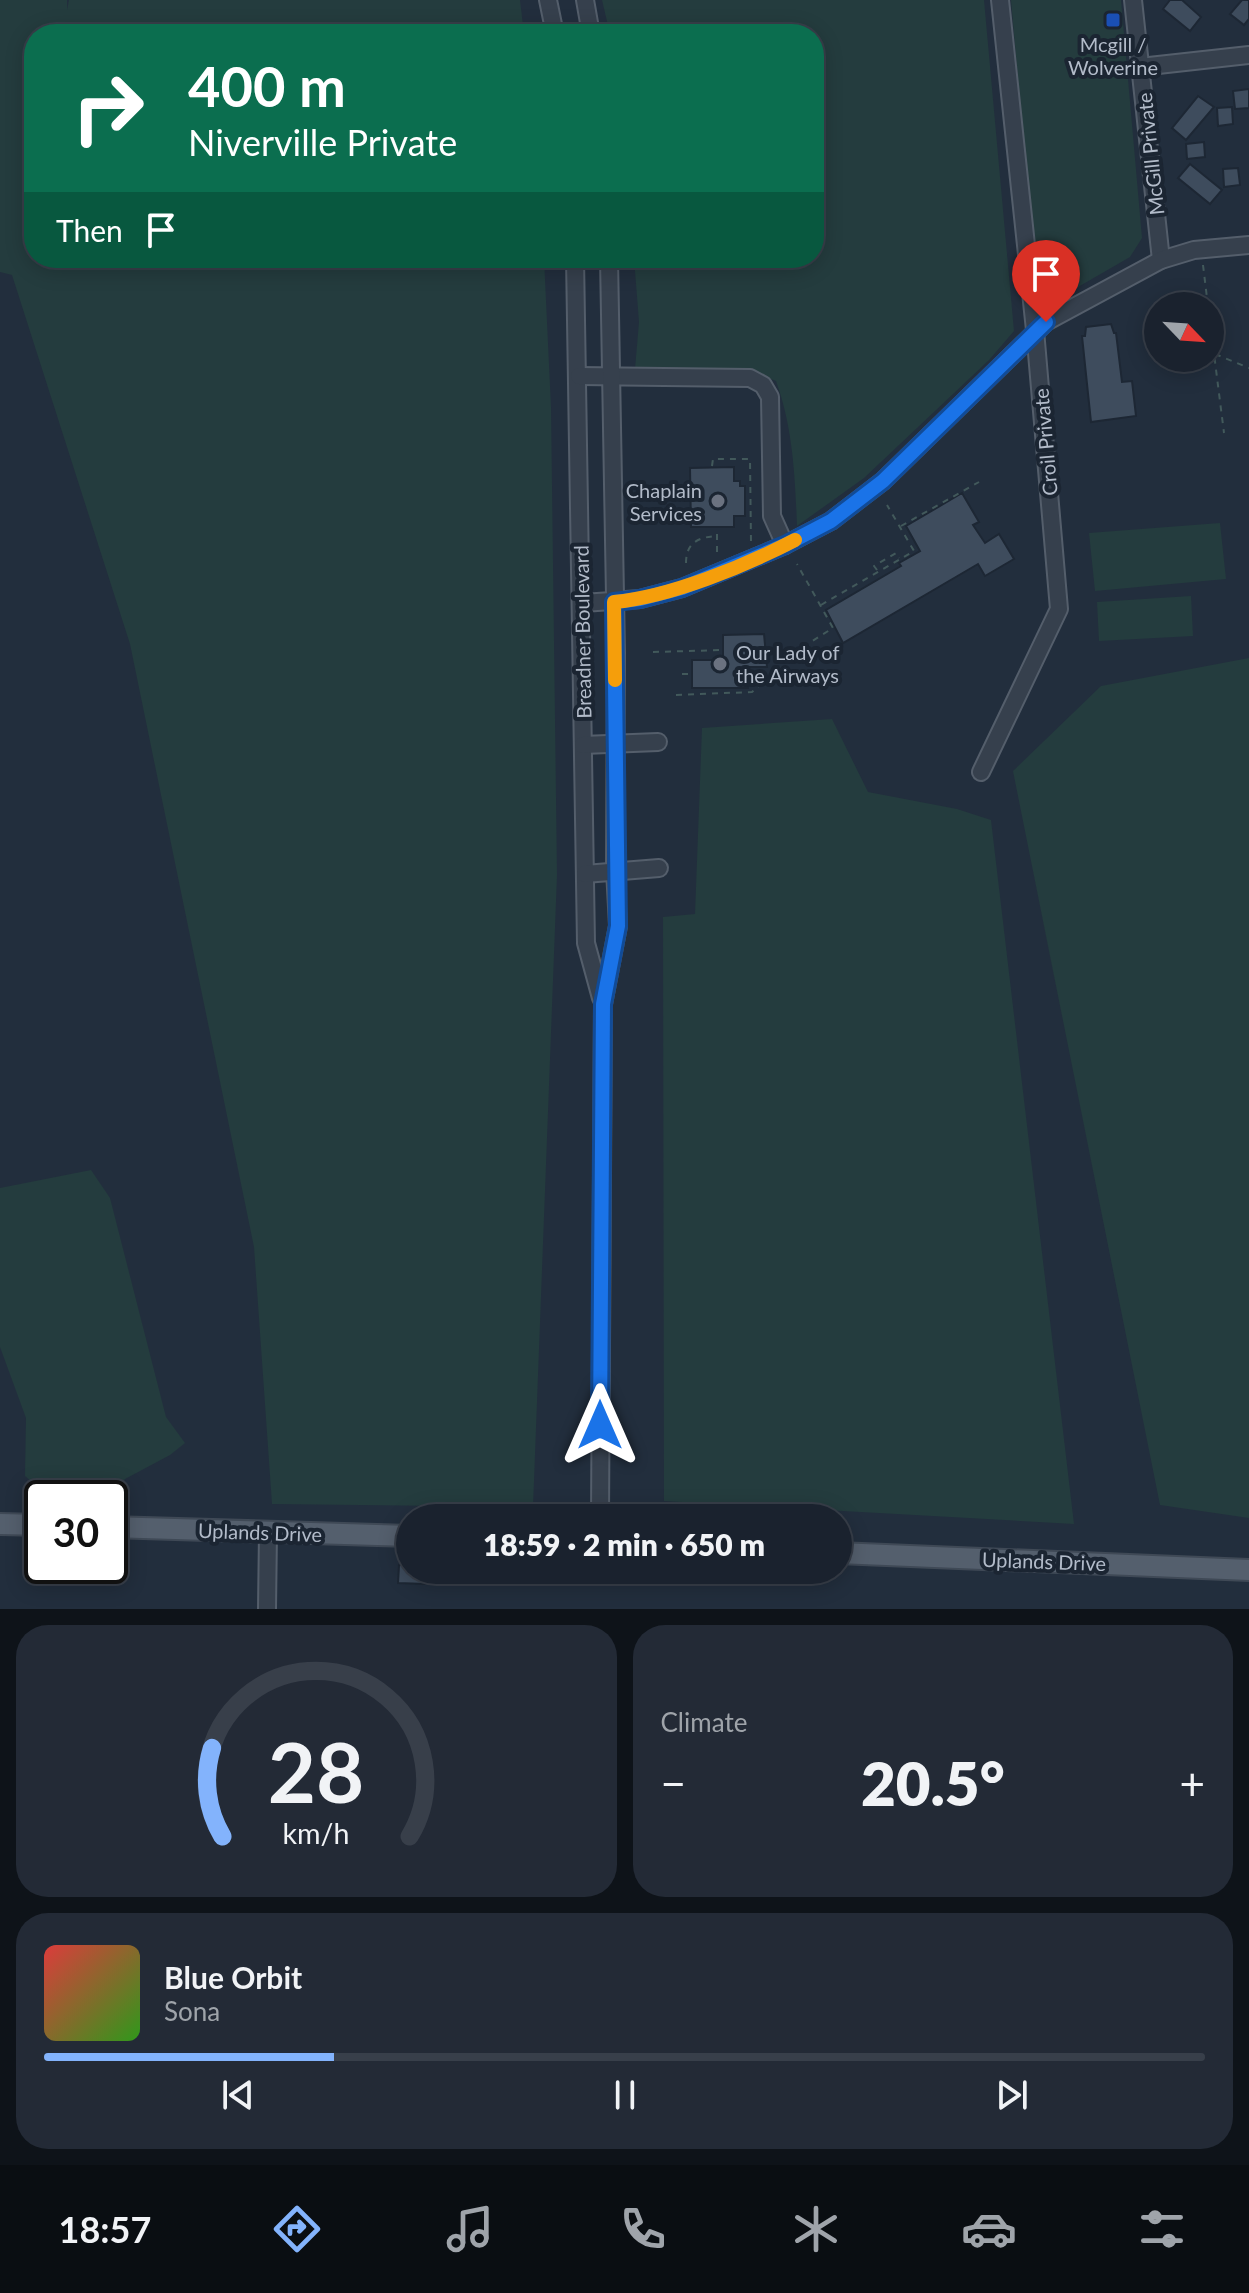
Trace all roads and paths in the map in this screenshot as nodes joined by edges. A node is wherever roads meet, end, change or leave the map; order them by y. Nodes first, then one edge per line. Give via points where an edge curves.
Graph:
1 (548, 0) edge
2 (585, 0) edge
3 (1000, 0) edge
4 (1133, 0) edge
5 (553, 24) edge
6 (589, 24) edge
7 (1249, 55) edge
8 (1140, 67) junction
9 (1249, 245) edge
10 (1161, 260) junction
11 (1203, 264) dead end
12 (575, 268) edge
13 (609, 268) edge
14 (1206, 292) edge
15 (1035, 330) junction
16 (1224, 358) edge
17 (1249, 368) edge
18 (1216, 372) edge
19 (579, 376) junction
20 (612, 379) junction
21 (1224, 433) dead end
22 (712, 466) dead end
23 (979, 482) dead end
24 (887, 505) dead end
25 (900, 526) junction
26 (751, 542) dead end
27 (785, 545) junction
28 (717, 553) dead end
29 (900, 559) junction
30 (686, 563) dead end
31 (797, 564) dead end
32 (878, 572) junction
33 (614, 602) junction
34 (583, 603) junction
35 (820, 606) junction
36 (723, 650) dead end
37 (653, 652) dead end
38 (682, 674) dead end
39 (690, 674) dead end
40 (676, 695) dead end
41 (615, 742) junction
42 (658, 742) dead end
43 (583, 745) junction
44 (981, 772) dead end
45 (659, 868) dead end
46 (615, 870) junction
47 (585, 874) junction
48 (603, 1004) junction
49 (600, 1504) edge
50 (0, 1524) edge
51 (24, 1525) edge
52 (128, 1528) edge
53 (268, 1532) junction
54 (396, 1536) edge
55 (852, 1554) edge
56 (1249, 1570) edge
57 (267, 1609) edge

1 - 5 street
2 - 6 street
3 - 15 street, Croil Private
4 - 8 street, McGill Private
7 - 8 street
8 - 10 street, McGill Private
9 - 10 street via 1194,250
10 - 15 street
11 - 14 path
12 - 19 street, Breadner Boulevard
13 - 20 street, Breadner Boulevard
15 - 27 street via 883,481 831,521
15 - 44 street, Croil Private via 1059,609
16 - 17 path
18 - 21 path
19 - 20 street
19 - 34 street, Breadner Boulevard
20 - 27 street via 750,378 763,385 770,397 772,516
20 - 33 street, Breadner Boulevard
22 - 26 path via 713,459 750,459
23 - 25 path
24 - 25 path
25 - 29 path via 914,551
27 - 33 street via 682,588
28 - 30 path via 717,535 696,540
29 - 32 path
29 - 32 path via 896,553 874,566
31 - 35 path
32 - 35 path
33 - 34 street
33 - 41 street, Breadner Boulevard
34 - 43 street, Breadner Boulevard
35 - 40 path via 833,628 801,648 752,692
36 - 37 path
38 - 39 path
41 - 42 street
41 - 43 street
41 - 46 street, Breadner Boulevard
43 - 47 street, Breadner Boulevard
45 - 46 street
46 - 47 street
46 - 48 street, Breadner Boulevard via 618,926
47 - 48 street, Breadner Boulevard via 586,943
48 - 49 street, Breadner Boulevard
50 - 51 main road
52 - 53 main road, Uplands Drive
53 - 54 main road, Uplands Drive
53 - 57 street
55 - 56 main road, Uplands Drive

